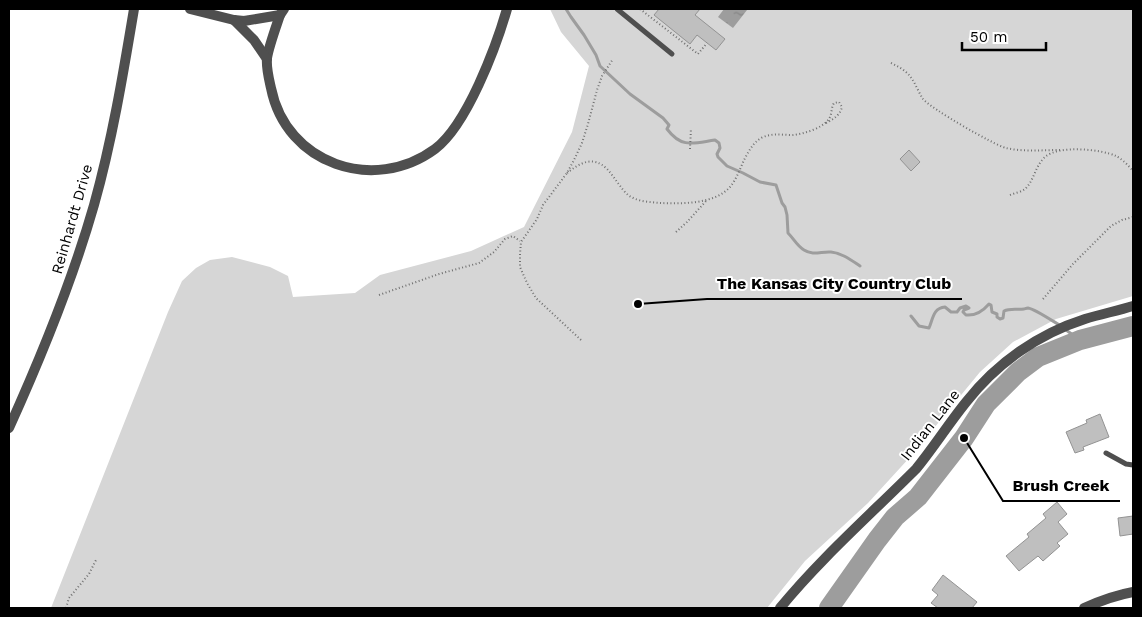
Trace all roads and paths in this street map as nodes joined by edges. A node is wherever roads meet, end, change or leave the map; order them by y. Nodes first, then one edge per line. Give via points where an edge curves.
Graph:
1 (134, 9) edge
2 (190, 9) edge
3 (507, 9) edge
4 (617, 9) edge
5 (640, 9) edge
6 (282, 12) edge
7 (234, 20) junction
8 (707, 43) dead end
9 (672, 54) dead end
10 (267, 59) junction
11 (612, 59) dead end
12 (891, 63) dead end
13 (826, 123) junction
14 (691, 128) dead end
15 (690, 149) dead end
16 (1060, 150) junction
17 (1133, 171) edge
18 (567, 173) junction
19 (1010, 195) dead end
20 (707, 200) junction
21 (1133, 218) edge
22 (676, 232) dead end
23 (521, 242) junction
24 (379, 294) dead end
25 (1043, 299) dead end
26 (1133, 306) edge
27 (581, 340) dead end
28 (9, 428) edge
29 (1106, 453) dead end
30 (1133, 465) edge
31 (96, 560) dead end
32 (1133, 592) edge
33 (66, 608) edge
34 (780, 608) edge
35 (1084, 608) edge

1 - 28 street, Reinhardt Drive via 119,101 78,260
2 - 7 street
3 - 10 street via 482,76 448,136 418,159 386,169 362,170 339,166 302,144 290,131 272,96
4 - 9 lane
5 - 8 path via 698,54
6 - 7 street via 244,21
6 - 10 street
7 - 10 street
11 - 18 path via 602,76 582,142
12 - 16 path via 912,77 924,100 935,109 995,144 1021,150
13 - 13 path via 834,103 840,102 841,112
13 - 20 path via 793,135 764,137 754,144 730,187
14 - 15 path
16 - 17 path via 1106,152 1118,157
16 - 19 path via 1047,154 1024,190
18 - 20 path via 578,164 598,162 628,195 640,201
18 - 23 path
20 - 22 path
21 - 25 path via 1111,226
23 - 24 path via 513,236 479,263
23 - 27 path via 520,267 536,298
26 - 34 street, Indian Lane via 1085,319 1040,338 1009,358 968,400 916,469
29 - 30 lane
31 - 33 path via 69,598
32 - 35 street

